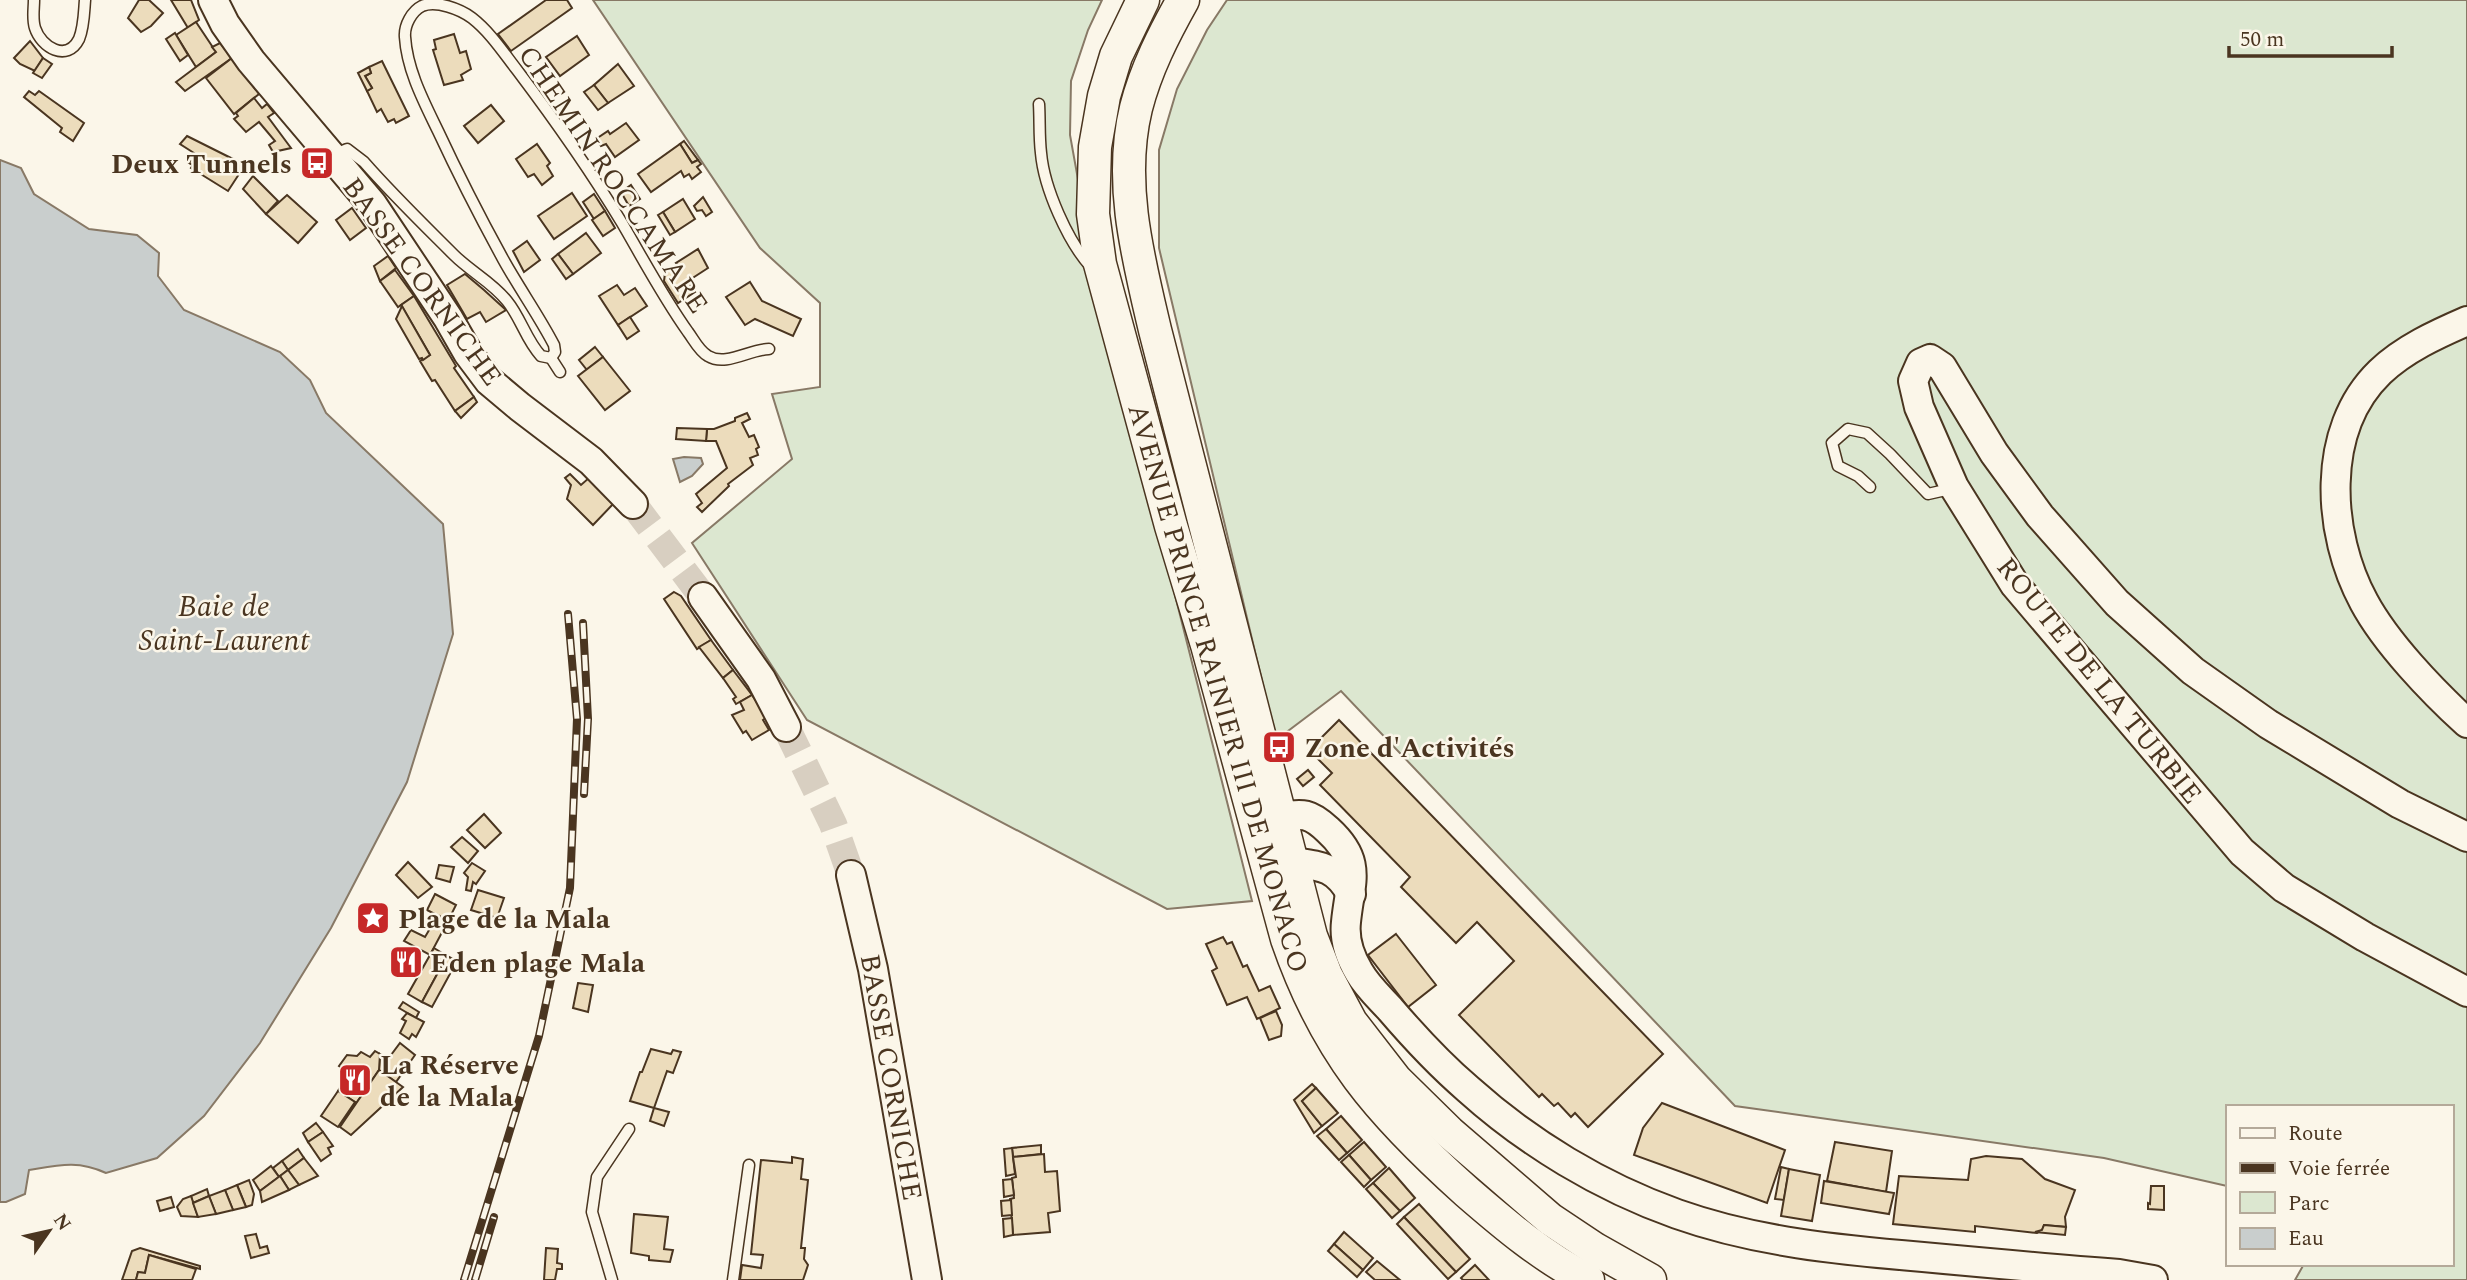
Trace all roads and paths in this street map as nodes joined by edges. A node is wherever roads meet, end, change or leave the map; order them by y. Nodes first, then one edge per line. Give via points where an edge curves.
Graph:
1 (34, 0) edge
2 (85, 0) edge
3 (213, 0) edge
4 (1143, 0) edge
5 (1183, 0) edge
6 (1039, 104) dead end
7 (332, 157) junction
8 (1103, 276) junction
9 (2467, 321) edge
10 (769, 349) dead end
11 (551, 358) junction
12 (560, 372) dead end
13 (1870, 487) dead end
14 (1954, 488) junction
15 (634, 504) tunnel mouth
16 (703, 597) tunnel mouth
17 (2467, 723) edge
18 (786, 726) tunnel mouth
19 (2467, 837) edge
20 (1278, 848) junction
21 (851, 875) tunnel mouth
22 (1351, 894) junction
23 (2467, 992) edge
24 (629, 1129) dead end
25 (749, 1165) dead end
26 (612, 1280) edge
27 (733, 1280) edge
28 (927, 1280) edge
29 (1588, 1280) edge
30 (1650, 1280) edge
31 (2153, 1280) edge

1 - 2 lane via 35,31 54,51 65,51 78,40
3 - 7 street, BASSE CORNICHE via 251,61
4 - 8 main road, AVENUE PRINCE RAINIER III DE MONACO via 1116,56 1095,148 1093,214
5 - 20 main road, AVENUE PRINCE RAINIER III DE MONACO via 1164,32 1136,108 1129,183 1139,264
6 - 8 lane via 1041,156 1052,196 1077,250
7 - 11 lane via 347,149 364,162 456,257 500,293 535,350
7 - 15 street, BASSE CORNICHE via 379,212 489,381 591,461
8 - 20 main road, AVENUE PRINCE RAINIER III DE MONACO via 1249,798
9 - 17 street via 2378,373 2349,418 2335,477 2335,509 2352,577 2364,603 2415,669
10 - 11 lane, CHEMIN ROCCAMARE via 720,359 700,349 622,223 492,38 458,10 423,5 407,21 404,34 422,99 475,206 554,345
11 - 12 lane
13 - 14 lane via 1838,466 1832,443 1849,429 1867,433 1928,494
14 - 19 street, ROUTE DE LA TURBIE via 1914,393 1914,373 1925,360 1942,367 1994,453 2061,541 2117,603 2193,671 2268,724 2400,804
14 - 23 street, ROUTE DE LA TURBIE via 2015,585 2242,852 2284,888
16 - 18 street via 761,679
20 - 22 street via 1326,868 1345,882
20 - 22 street via 1300,814 1312,817 1339,839 1348,853
20 - 29 main road, AVENUE PRINCE RAINIER III DE MONACO via 1300,978 1332,1041 1372,1098 1430,1159 1501,1221 1531,1246
20 - 30 main road, AVENUE PRINCE RAINIER III DE MONACO via 1326,975 1351,1022 1396,1080 1550,1219 1594,1250
21 - 28 street, BASSE CORNICHE via 875,982
22 - 31 street via 1345,924 1348,951 1360,974 1416,1038 1468,1089 1536,1143 1619,1191 1738,1232 1804,1246
24 - 26 lane via 597,1177 592,1212
25 - 27 lane

